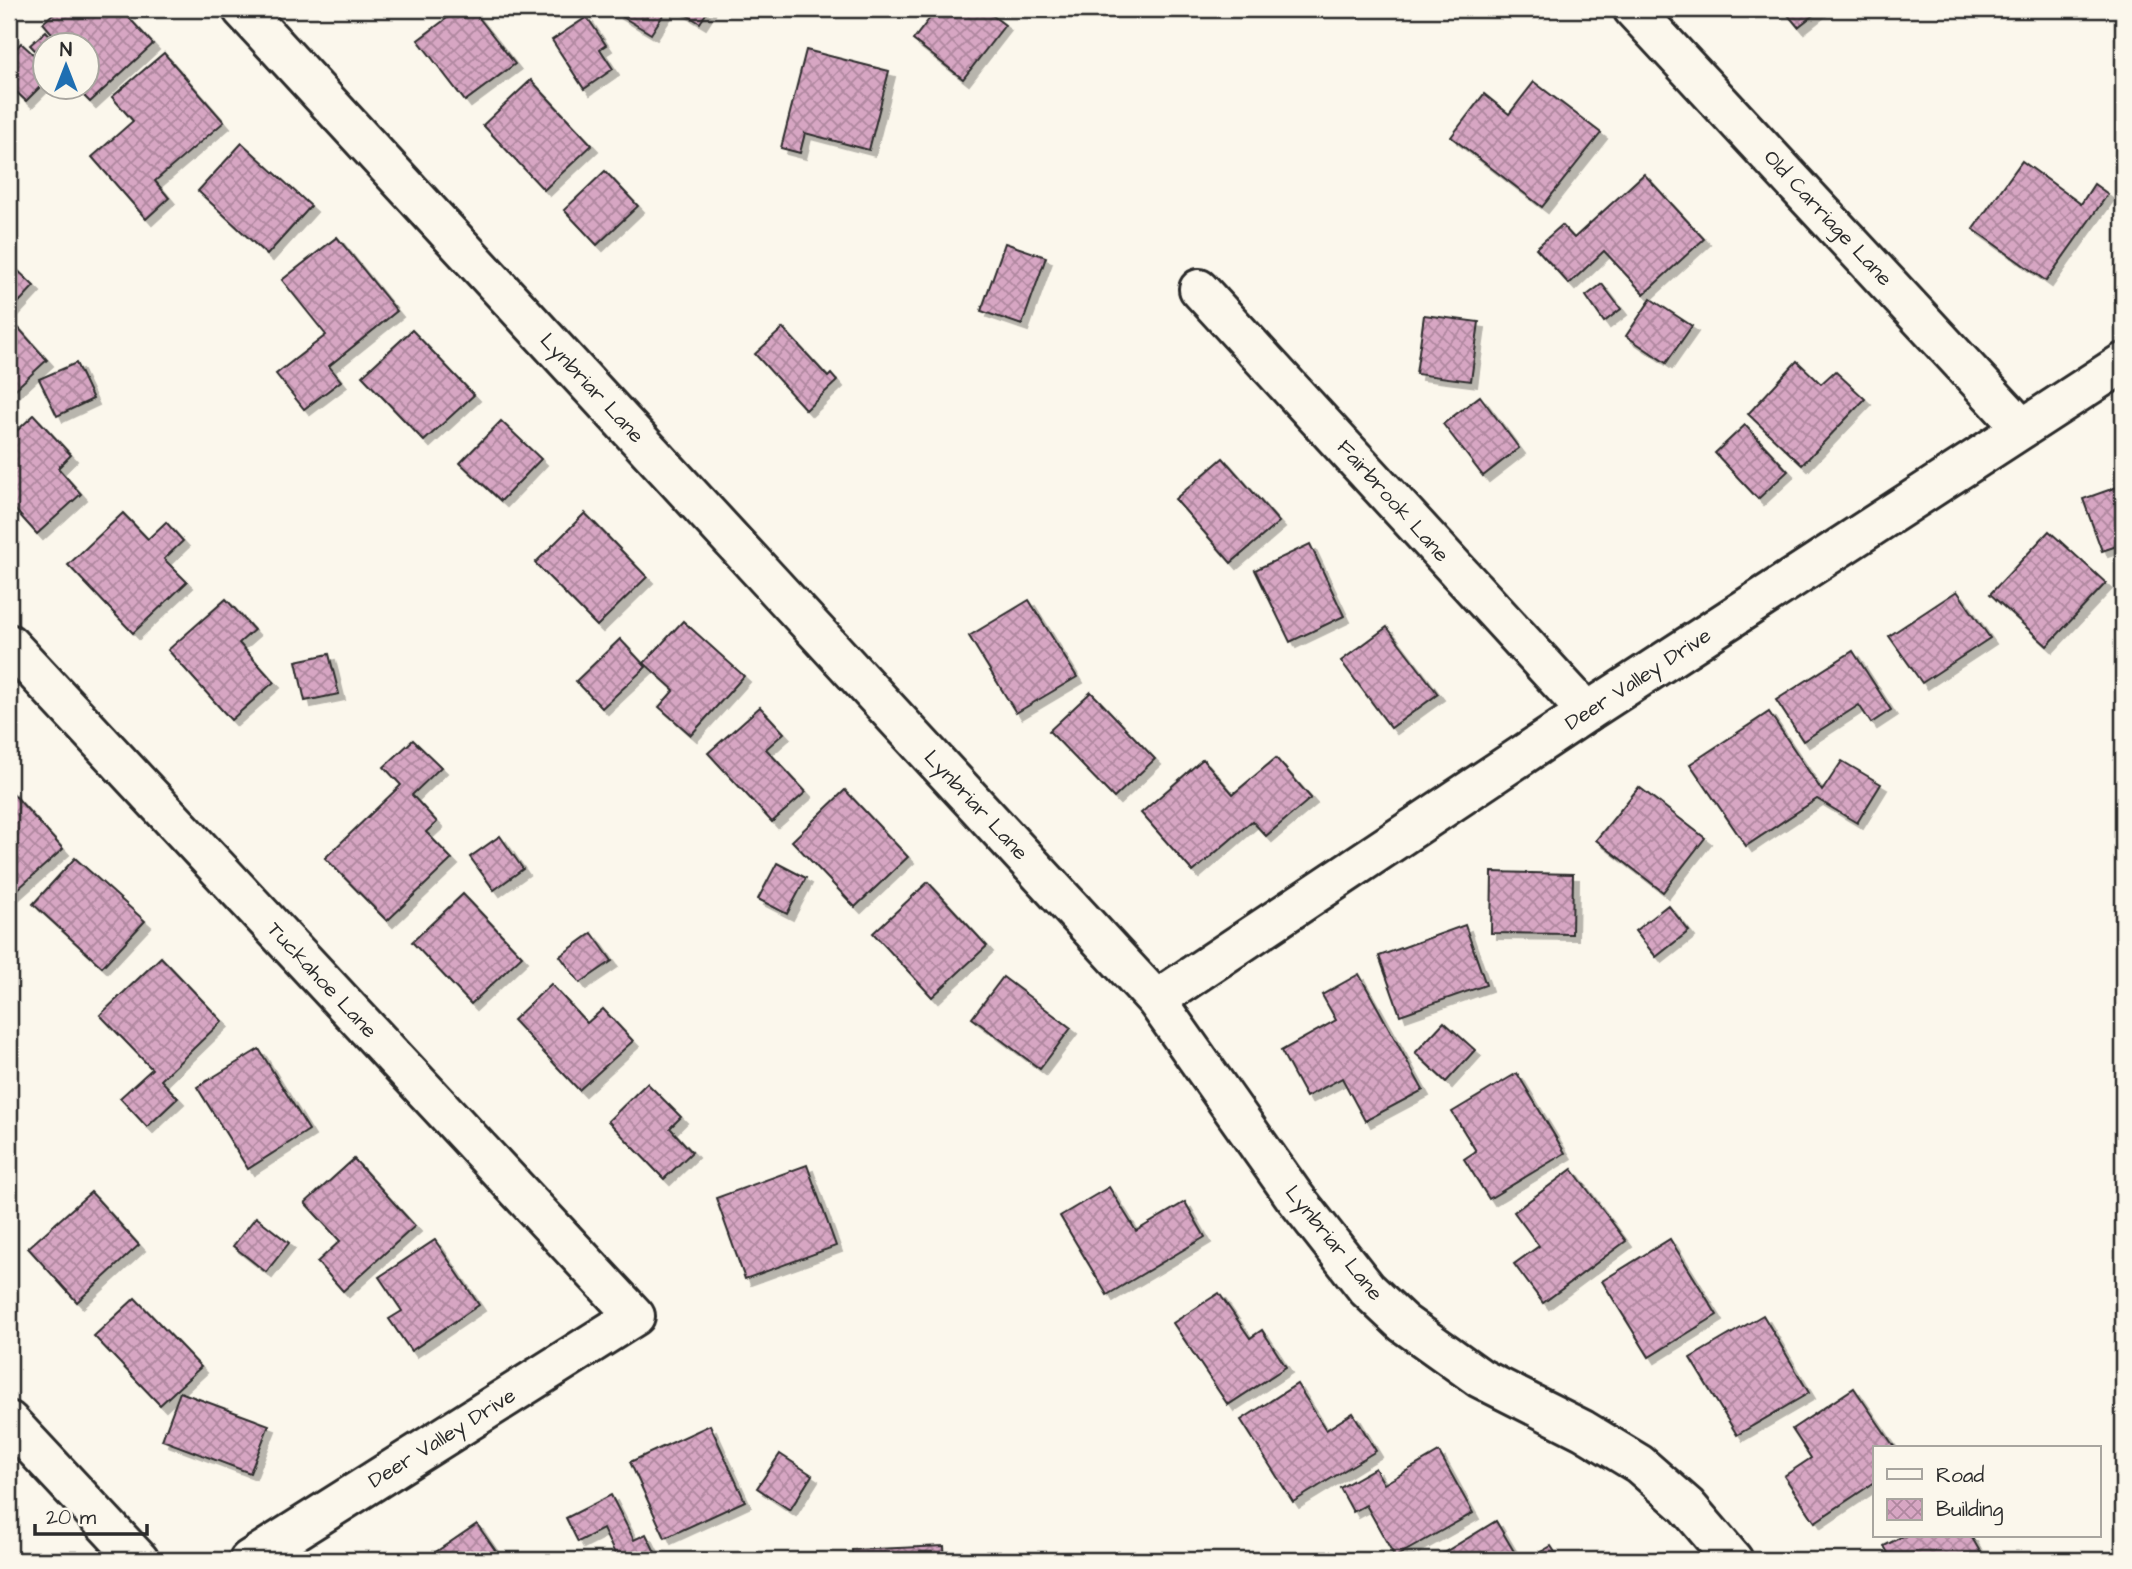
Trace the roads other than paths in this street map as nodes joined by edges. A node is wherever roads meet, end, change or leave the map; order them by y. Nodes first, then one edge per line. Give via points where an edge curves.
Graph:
1 (242, 9) edge
2 (1633, 9) edge
3 (1199, 289) dead end
4 (2123, 363) edge
5 (2022, 428) junction
6 (9, 644) edge
7 (1587, 712) junction
8 (1156, 1000) junction
9 (635, 1317) joint
10 (9, 1422) edge
11 (139, 1560) edge
12 (249, 1560) edge
13 (1733, 1560) edge

1 - 8 street, Lynbriar Lane
2 - 5 street, Old Carriage Lane
3 - 7 street, Fairbrook Lane
4 - 5 street, Deer Valley Drive
5 - 7 street, Deer Valley Drive
6 - 9 street, Tuckahoe Lane
7 - 8 street, Deer Valley Drive
8 - 13 street, Lynbriar Lane via 1294,1196 1367,1289 1403,1323 1480,1378 1584,1430 1639,1464 1687,1506
9 - 12 street, Deer Valley Drive
10 - 11 street

